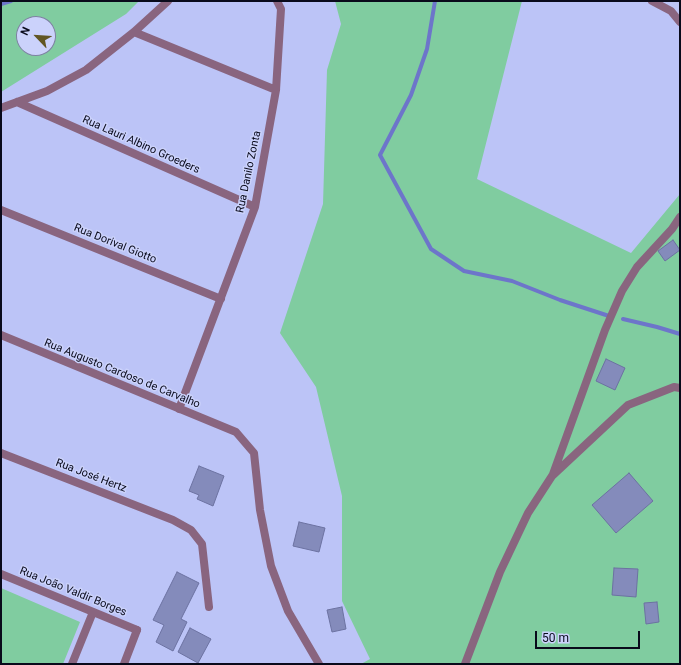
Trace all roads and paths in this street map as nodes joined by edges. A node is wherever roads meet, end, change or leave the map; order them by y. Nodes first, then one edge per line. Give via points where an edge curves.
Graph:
1 (168, 1) edge
2 (277, 1) edge
3 (652, 1) edge
4 (680, 22) edge
5 (134, 32) junction
6 (276, 90) junction
7 (17, 102) junction
8 (1, 108) edge
9 (255, 207) junction
10 (1, 210) edge
11 (680, 217) edge
12 (221, 299) junction
13 (1, 335) edge
14 (680, 388) edge
15 (179, 409) junction
16 (1, 453) edge
17 (552, 476) junction
18 (1, 574) edge
19 (209, 607) dead end
20 (94, 612) junction
21 (72, 664) edge
22 (124, 664) edge
23 (319, 664) edge
24 (465, 664) edge

1 - 5 street
2 - 6 street, Rua Danilo Zonta via 281,9
3 - 4 street via 670,11
5 - 6 street
5 - 7 street via 86,70 47,91
6 - 9 street, Rua Danilo Zonta
7 - 8 street
7 - 9 street, Rua Lauri Albino Groeders
9 - 12 street, Rua Danilo Zonta
10 - 12 street, Rua Dorival Giotto
11 - 17 street via 637,268 622,291 605,330
12 - 15 street, Rua Danilo Zonta
13 - 15 street, Rua Augusto Cardoso de Carvalho
14 - 17 street via 674,387 628,405
15 - 23 street, Rua Augusto Cardoso de Carvalho via 236,432 254,453 260,510 271,566 288,611
16 - 19 street, Rua José Hertz via 173,520 191,530 202,544
17 - 24 street via 528,513 500,572
18 - 20 street, Rua João Valdir Borges
20 - 21 street
20 - 22 street, Rua João Valdir Borges via 137,630

